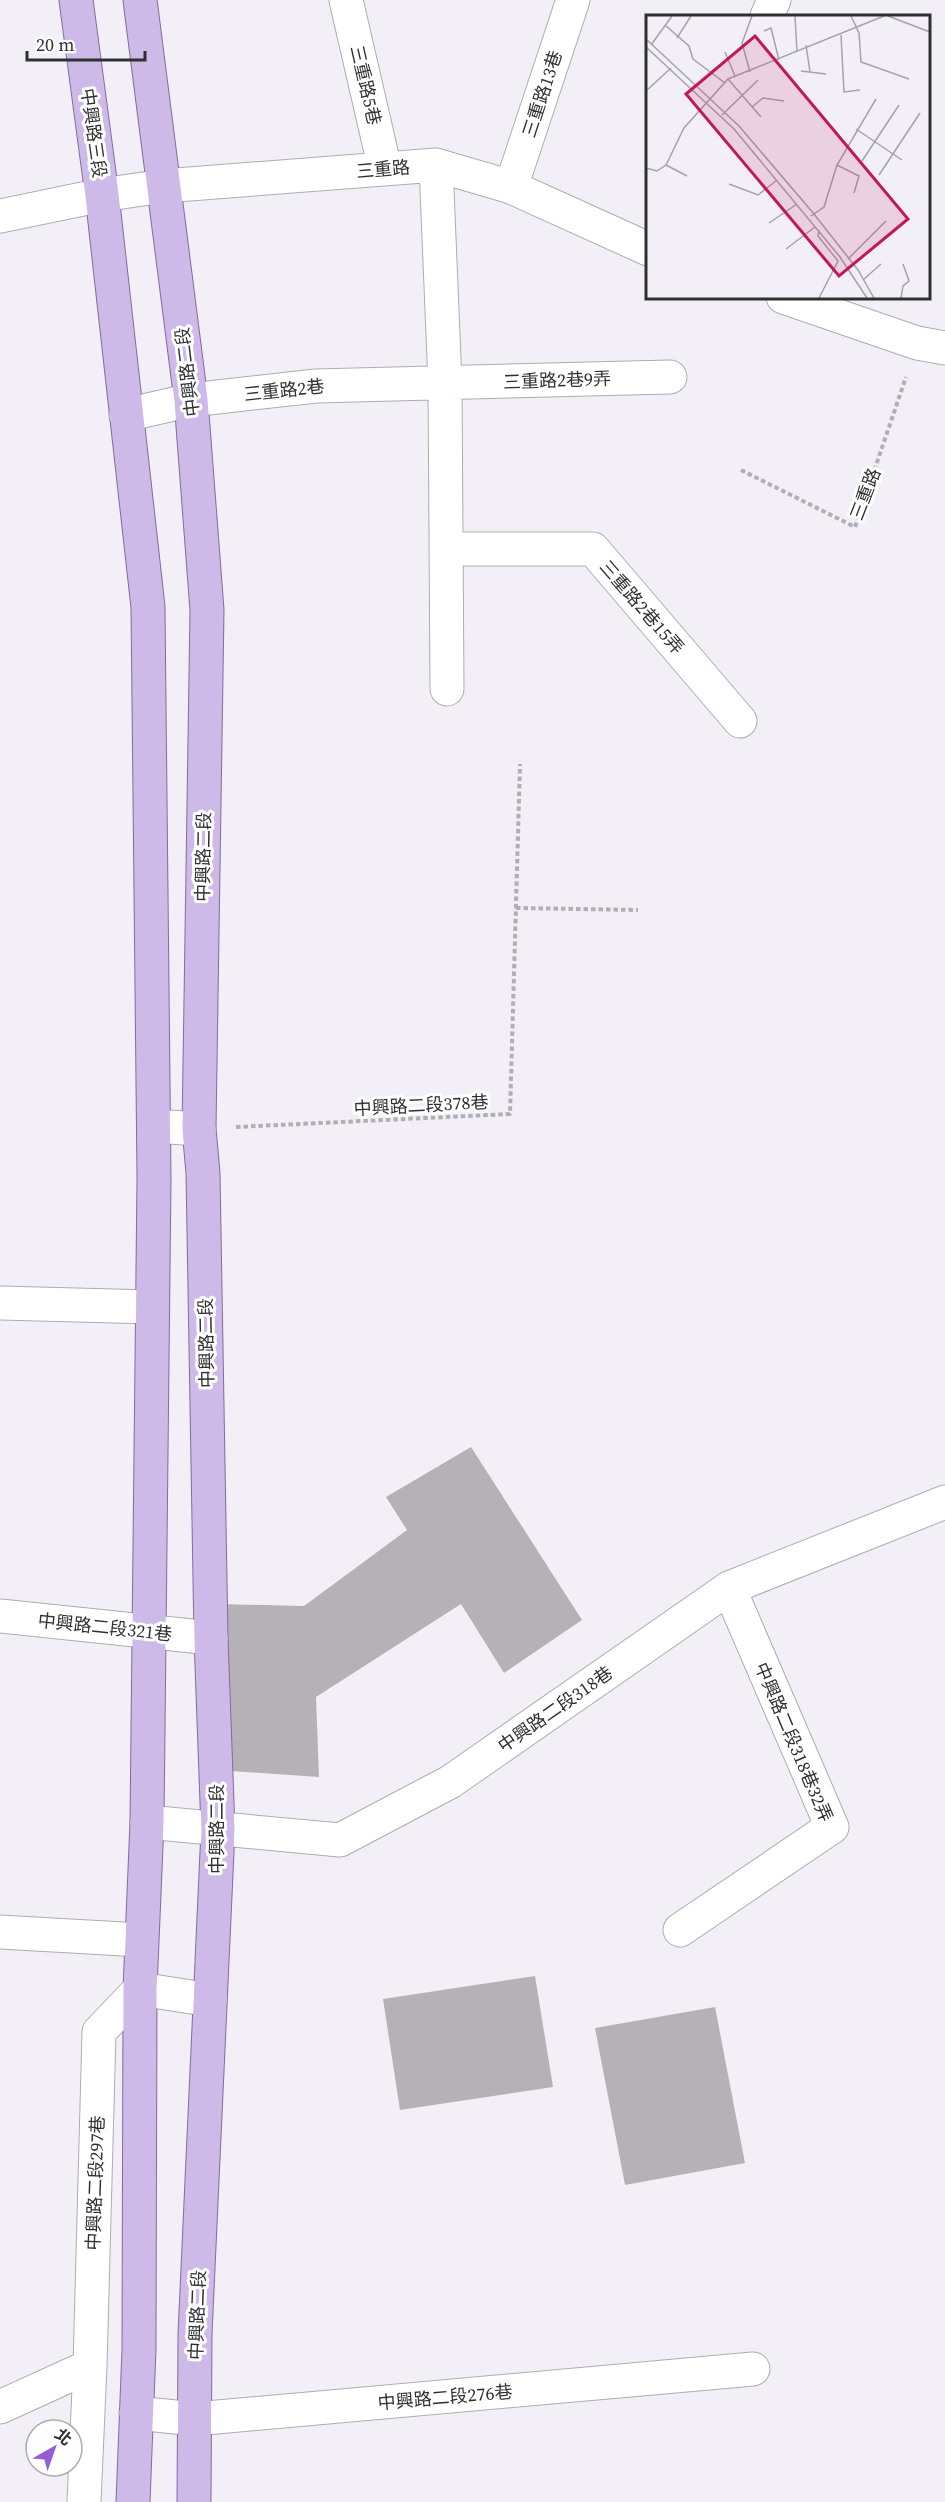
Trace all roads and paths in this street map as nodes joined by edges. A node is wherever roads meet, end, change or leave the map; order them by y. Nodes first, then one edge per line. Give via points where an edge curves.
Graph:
1 (76, 0) edge
2 (140, 0) edge
3 (346, 0) edge
4 (573, 0) edge
5 (774, 0) edge
6 (767, 15) edge
7 (436, 165) junction
8 (385, 169) junction
9 (163, 186) junction
10 (511, 187) junction
11 (102, 195) junction
12 (0, 216) edge
13 (646, 248) edge
14 (786, 298) edge
15 (931, 345) edge
16 (670, 376) dead end
17 (445, 383) junction
18 (191, 400) junction
19 (126, 415) junction
20 (741, 470) dead end
21 (446, 549) junction
22 (447, 689) dead end
23 (740, 721) dead end
24 (520, 764) dead end
25 (516, 908) junction
26 (638, 910) dead end
27 (154, 1126) junction
28 (199, 1129) junction
29 (0, 1303) edge
30 (152, 1307) junction
31 (945, 1502) edge
32 (729, 1588) junction
33 (0, 1616) edge
34 (150, 1632) junction
35 (211, 1638) junction
36 (147, 1822) junction
37 (218, 1830) junction
38 (680, 1930) dead end
39 (0, 1932) edge
40 (141, 1940) junction
41 (140, 1989) junction
42 (210, 2000) junction
43 (90, 2366) junction
44 (753, 2369) dead end
45 (0, 2407) edge
46 (136, 2413) junction
47 (195, 2419) junction
48 (84, 2502) edge
49 (133, 2502) edge
50 (194, 2502) edge

1 - 11 main road, 中興路三段
2 - 9 main road
3 - 8 street, 三重路5巷
4 - 10 street, 三重路13巷
5 - 6 street
7 - 8 street, 三重路
7 - 10 street, 三重路
7 - 17 street
8 - 9 street, 三重路
9 - 11 street, 三重路
9 - 18 main road, 中興路二段
10 - 13 street, 三重路
11 - 12 street, 三重路
11 - 19 main road
14 - 15 street
15 - 20 path, 三重路 via 855,527
16 - 17 street, 三重路2巷9弄
17 - 18 street, 三重路2巷 via 316,386
17 - 21 street
18 - 19 street, 三重路2巷
18 - 28 main road, 中興路二段 via 207,610
19 - 27 main road via 148,607
21 - 22 street
21 - 23 street, 三重路2巷15弄 via 593,549
24 - 25 path, 中興路二段378巷
25 - 26 path
25 - 28 path, 中興路二段378巷 via 510,1114
27 - 28 street
27 - 30 main road
28 - 35 main road, 中興路二段
29 - 30 street
30 - 34 main road
31 - 32 street, 中興路二段318巷
32 - 37 street, 中興路二段318巷 via 450,1782 340,1840
32 - 38 street, 中興路二段318巷32弄 via 832,1827
33 - 34 street, 中興路二段321巷
34 - 35 street, 中興路二段321巷
34 - 36 main road
35 - 37 main road, 中興路二段
36 - 37 street, 中興路二段318巷
36 - 40 main road
37 - 42 main road, 中興路二段
39 - 40 street
40 - 41 main road
41 - 42 street
41 - 43 street, 中興路二段297巷 via 99,2032
41 - 46 main road
42 - 47 main road, 中興路二段
43 - 45 street
43 - 48 street, 中興路二段297巷
44 - 47 street, 中興路二段276巷
46 - 47 street, 中興路二段276巷
46 - 49 main road
47 - 50 main road, 中興路二段

